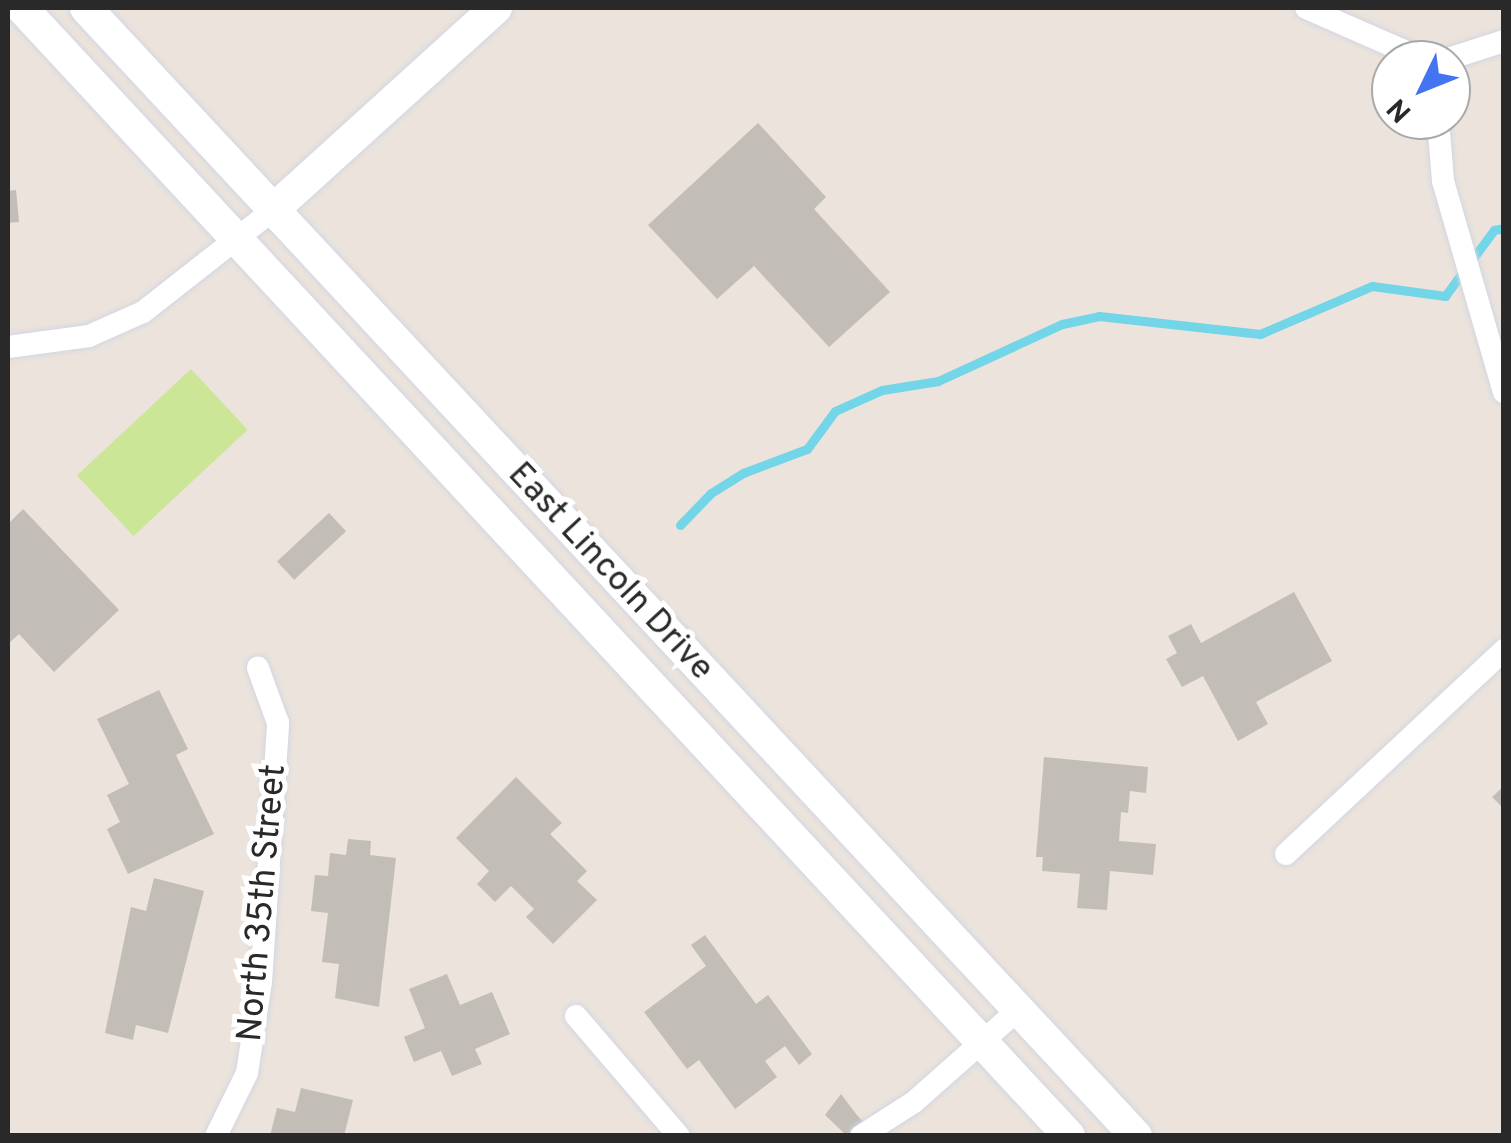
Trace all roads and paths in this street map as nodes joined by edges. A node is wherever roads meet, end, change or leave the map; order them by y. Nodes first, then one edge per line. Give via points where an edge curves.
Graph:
1 (22, 8) edge
2 (86, 8) edge
3 (496, 8) edge
4 (1306, 8) edge
5 (1379, 40) edge
6 (1504, 41) edge
7 (1471, 52) edge
8 (1439, 140) edge
9 (272, 210) junction
10 (238, 241) junction
11 (8, 347) edge
12 (1504, 392) edge
13 (1504, 650) edge
14 (258, 668) dead end
15 (1286, 854) dead end
16 (1018, 1009) junction
17 (576, 1016) dead end
18 (982, 1042) junction
19 (914, 1102) junction
20 (216, 1136) edge
21 (679, 1136) edge
22 (861, 1136) edge
23 (895, 1136) edge
24 (1069, 1136) edge
25 (1136, 1136) edge

1 - 10 main road, East Lincoln Drive
2 - 9 main road, East Lincoln Drive
3 - 9 main road
4 - 5 street
6 - 7 street
8 - 12 street via 1442,181
9 - 10 street
9 - 16 main road, East Lincoln Drive
10 - 11 street via 175,292 112,327 67,341
10 - 18 main road, East Lincoln Drive
13 - 15 street
14 - 20 street, North 35th Street via 278,723 262,982 247,1073
16 - 18 street
16 - 25 main road, East Lincoln Drive
17 - 21 street
18 - 19 street
18 - 24 main road, East Lincoln Drive
19 - 22 street
19 - 23 street

